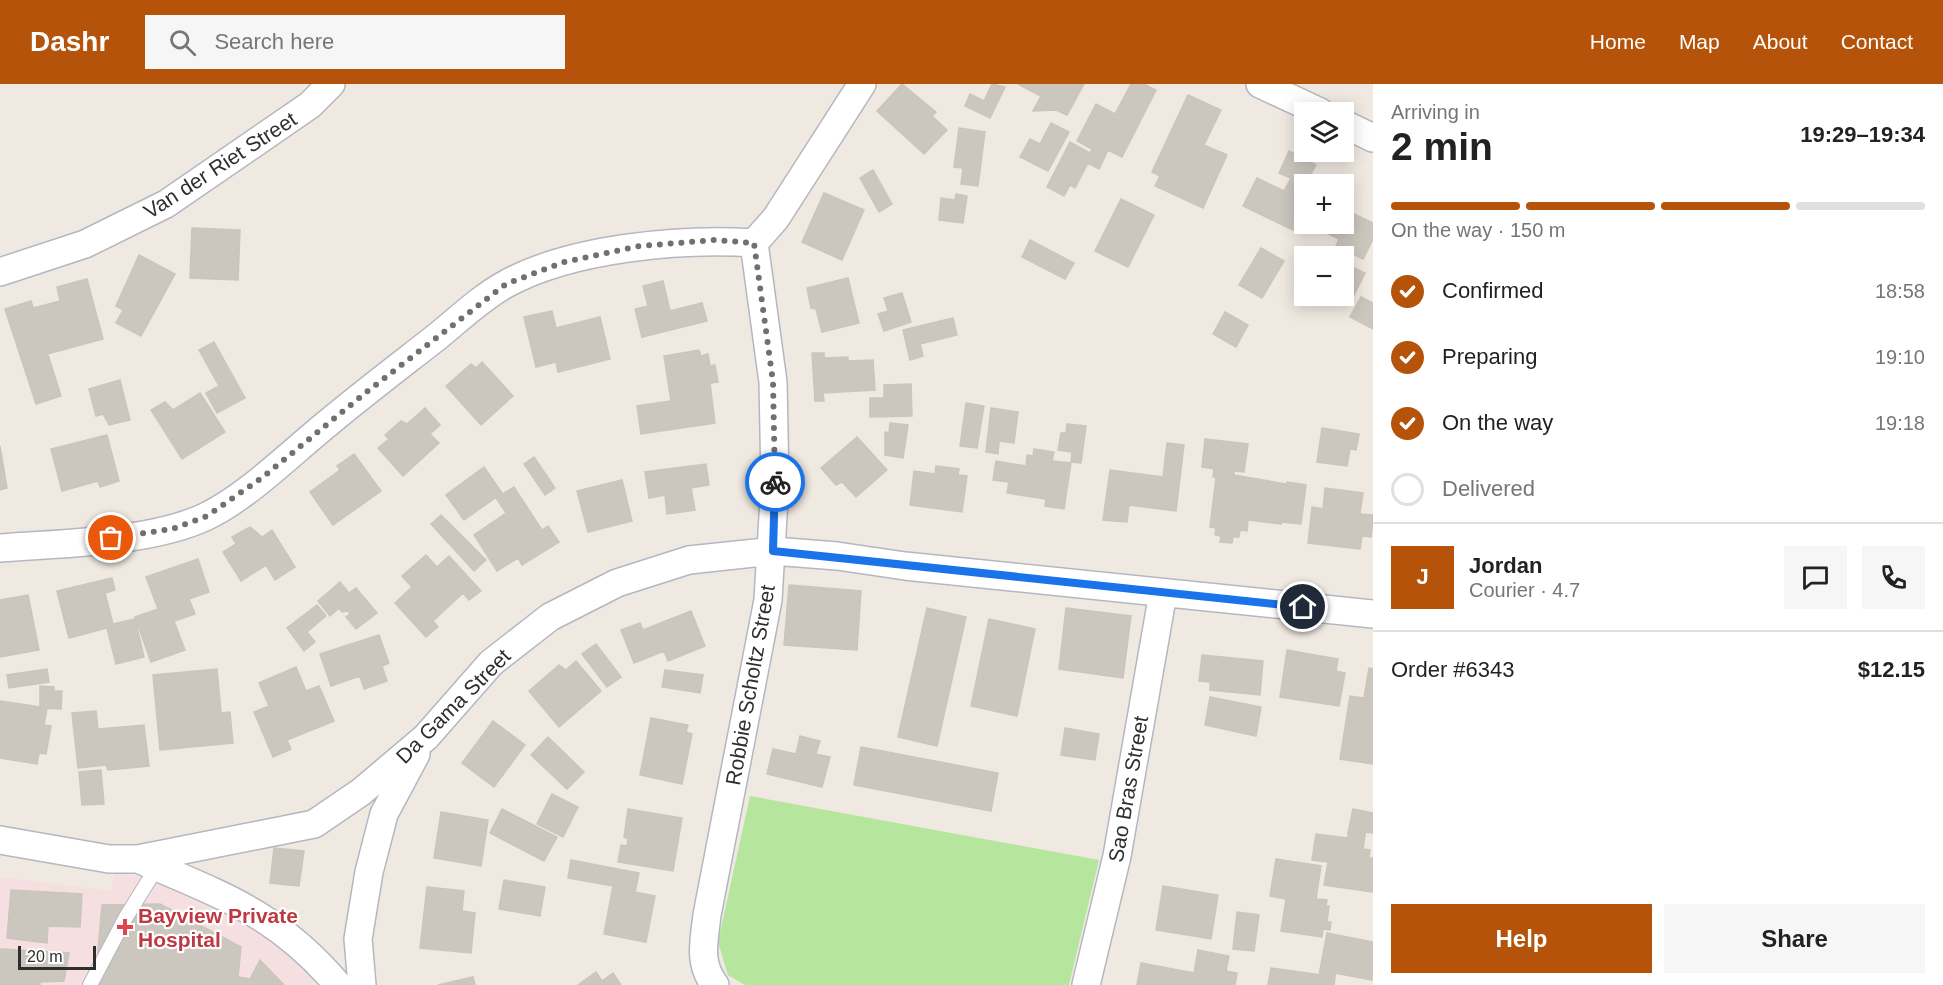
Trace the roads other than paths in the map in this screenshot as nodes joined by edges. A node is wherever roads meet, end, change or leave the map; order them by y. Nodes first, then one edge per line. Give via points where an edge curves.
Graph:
1 (331, 84) edge
2 (862, 84) edge
3 (1260, 84) edge
4 (1299, 102) edge
5 (1354, 129) edge
6 (1373, 138) edge
7 (754, 243) junction
8 (0, 272) edge
9 (0, 548) edge
10 (773, 551) junction
11 (1163, 592) junction
12 (1373, 614) edge
13 (426, 737) junction
14 (0, 840) edge
15 (147, 863) junction
16 (90, 985) edge
17 (338, 985) edge
18 (362, 985) edge
19 (715, 985) edge
20 (1086, 985) edge

1 - 8 street, Van der Riet Street via 310,105 166,204 85,244
2 - 7 street via 776,218
3 - 4 street
5 - 6 street
7 - 9 street via 714,240 640,246 535,272 506,284 468,311 263,477 207,516 162,530 111,538
7 - 10 street, Robbie Scholtz Street via 773,382
10 - 11 street, Da Gama Street
10 - 13 street, Da Gama Street via 689,560 617,583 550,617 491,663
10 - 19 street, Robbie Scholtz Street via 768,600 707,915 702,958
11 - 12 street, Da Gama Street
11 - 20 street, Sao Bras Street via 1117,856
13 - 15 street, Da Gama Street via 362,792 314,824
13 - 18 street via 384,814 369,872 358,939
14 - 15 street, Da Gama Street
15 - 16 lane
15 - 17 street via 245,905 289,934

